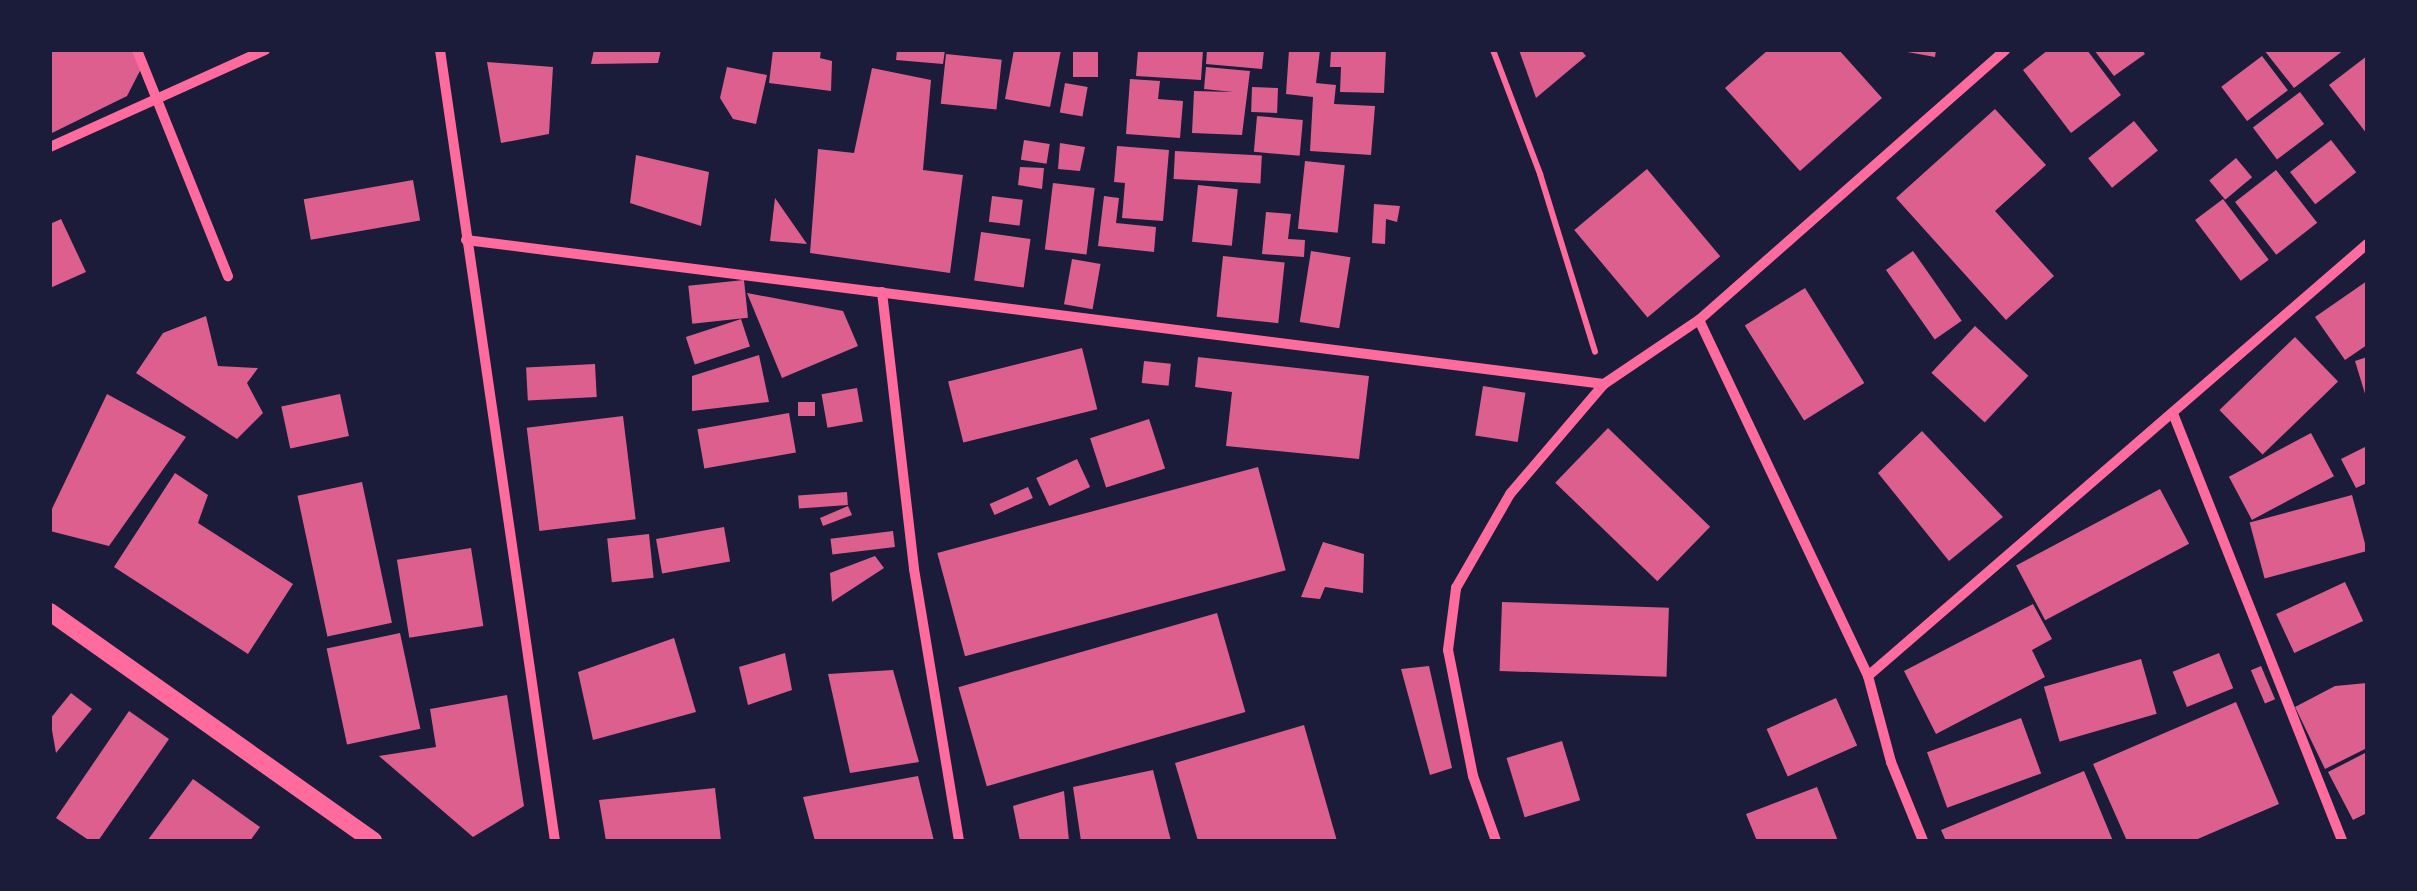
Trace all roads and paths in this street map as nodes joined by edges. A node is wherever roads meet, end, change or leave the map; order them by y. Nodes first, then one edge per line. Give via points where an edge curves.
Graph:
1 (137, 50) edge
2 (265, 50) edge
3 (440, 50) edge
4 (1493, 50) edge
5 (2004, 50) edge
6 (158, 96) junction
7 (50, 146) edge
8 (466, 240) junction
9 (2367, 244) edge
10 (228, 276) dead end
11 (882, 292) junction
12 (1698, 320) junction
13 (1604, 384) junction
14 (2174, 416) junction
15 (50, 612) edge
16 (1868, 676) junction
17 (373, 841) edge
18 (555, 841) edge
19 (959, 841) edge
20 (1496, 841) edge
21 (1923, 841) edge
22 (2342, 841) edge

1 - 6 street
2 - 6 street
3 - 8 street
4 - 13 path via 1540,174
5 - 12 street
6 - 7 street
6 - 10 street
8 - 11 street
8 - 18 street
9 - 14 street
11 - 13 street
11 - 19 street via 914,569
12 - 13 street
12 - 16 street
13 - 20 street via 1510,494 1456,588 1448,650 1473,776
14 - 16 street
14 - 22 street
15 - 17 street
16 - 21 street via 1891,762

